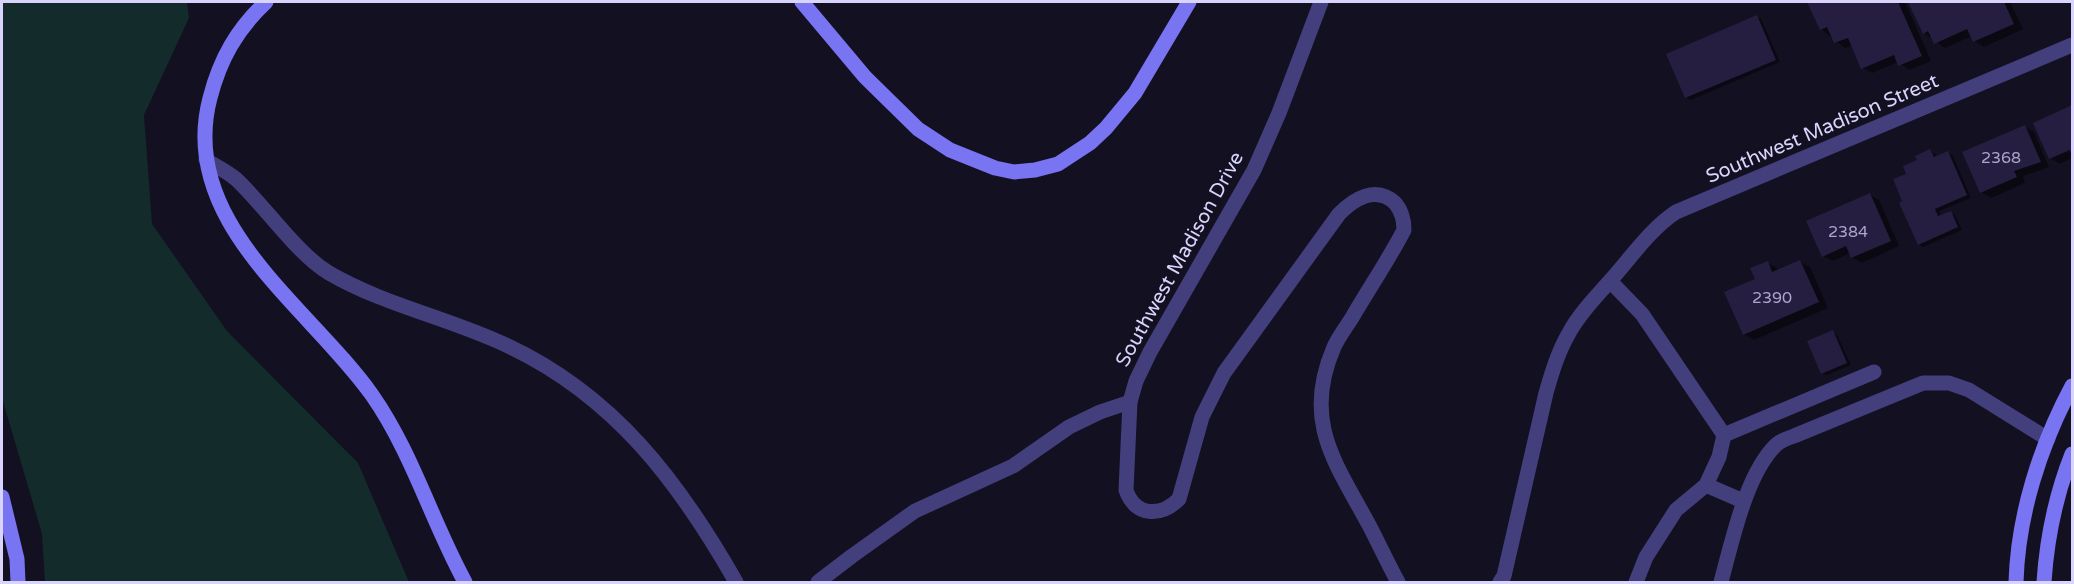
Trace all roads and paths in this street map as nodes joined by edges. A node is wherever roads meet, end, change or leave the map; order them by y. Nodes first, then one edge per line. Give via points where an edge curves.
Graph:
1 (266, 2) edge
2 (802, 2) edge
3 (1190, 2) edge
4 (1321, 2) edge
5 (2073, 45) edge
6 (206, 159) junction
7 (1610, 281) junction
8 (1874, 372) dead end
9 (2073, 386) edge
10 (1130, 402) junction
11 (1724, 435) junction
12 (2048, 439) junction
13 (2073, 454) edge
14 (1706, 485) junction
15 (2, 496) edge
16 (1743, 501) junction
17 (18, 582) edge
18 (465, 582) edge
19 (736, 582) edge
20 (818, 582) edge
21 (1398, 582) edge
22 (1500, 582) edge
23 (1636, 582) edge
24 (1721, 582) edge
25 (2016, 582) edge
26 (2044, 582) edge

1 - 6 street via 222,59 206,110
2 - 3 street via 865,77 918,129 950,150 1014,172 1058,164 1106,128 1135,93
4 - 10 street, Southwest Madison Drive via 1254,170 1150,352
5 - 7 street, Southwest Madison Street via 1676,212
6 - 18 street via 217,198 235,231 270,280 372,396 401,444
6 - 19 street via 236,179 326,271 355,287 505,344 546,366 590,397 643,446 670,480
7 - 11 street via 1642,314
7 - 22 street via 1569,332 1555,364
8 - 11 street
9 - 12 street
10 - 20 street via 1070,427 1013,466 915,511
10 - 21 street, Southwest Madison Drive via 1126,490 1134,505 1159,512 1179,499 1202,417 1224,374 1339,214 1371,194 1382,194 1392,200 1404,219 1404,230 1335,346 1320,396 1328,446
11 - 14 street
12 - 16 street via 1969,390 1948,383 1923,383 1780,442 1762,465
12 - 25 street via 2025,512
13 - 26 street via 2053,512
14 - 16 street
14 - 23 street via 1676,510 1646,557
15 - 17 street via 17,559
16 - 24 street

